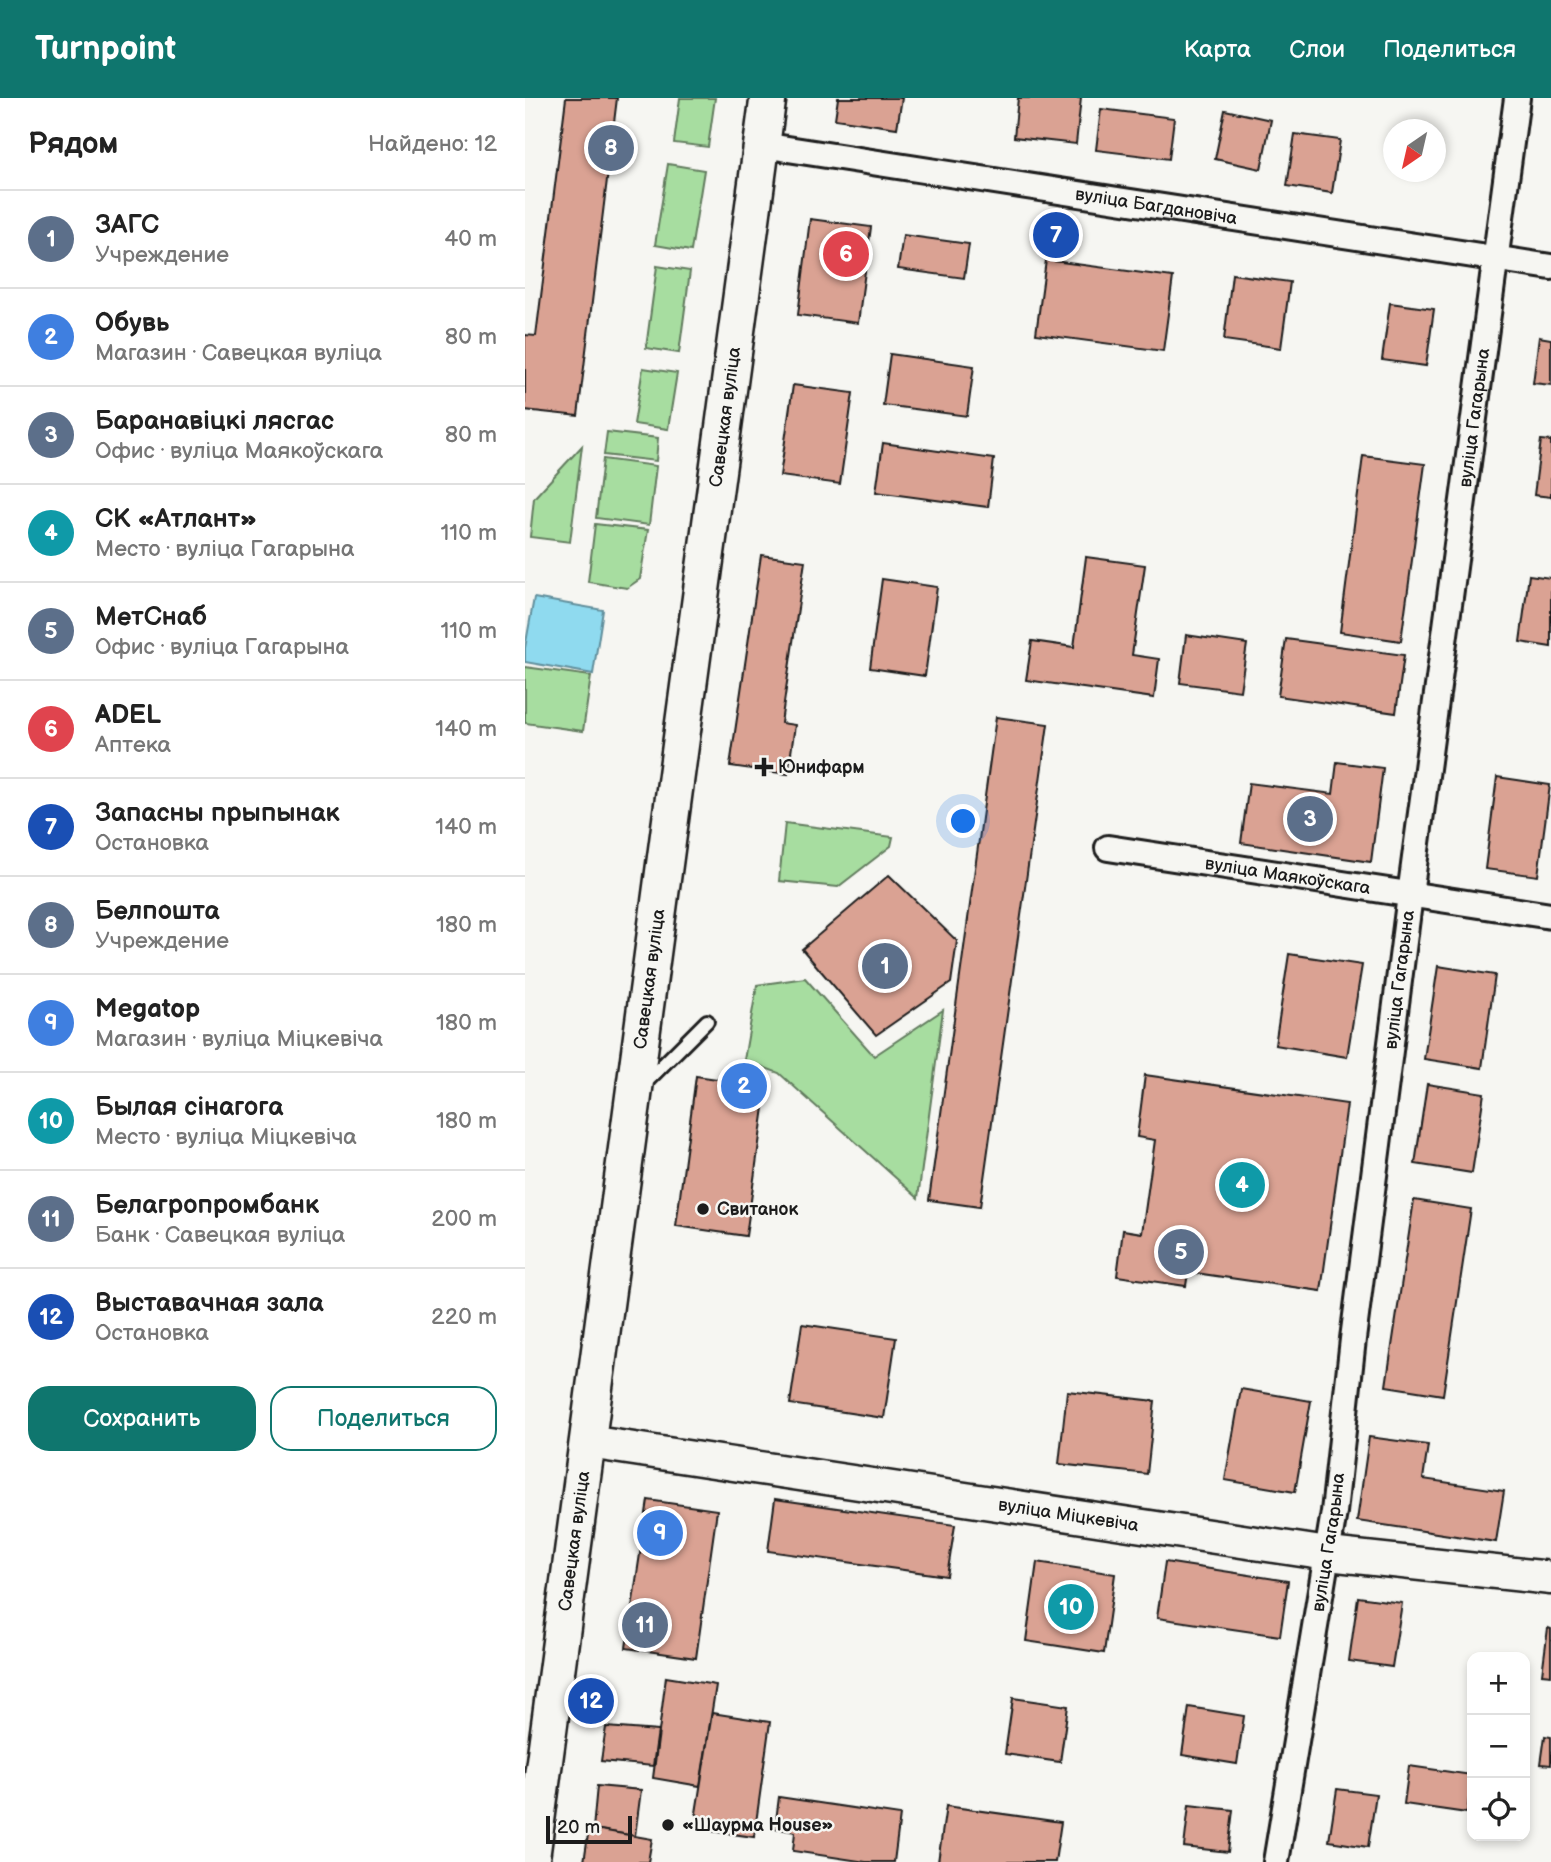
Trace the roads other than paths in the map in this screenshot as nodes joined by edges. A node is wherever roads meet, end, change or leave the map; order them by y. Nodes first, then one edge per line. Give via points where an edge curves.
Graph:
1 (768, 98) edge
2 (1517, 98) edge
3 (762, 145) junction
4 (1496, 258) junction
5 (1551, 267) edge
6 (1108, 848) dead end
7 (1410, 895) junction
8 (1551, 916) edge
9 (707, 1021) dead end
10 (634, 1094) junction
11 (588, 1442) junction
12 (1328, 1554) junction
13 (1551, 1578) edge
14 (531, 1862) edge
15 (1276, 1862) edge

1 - 3 main road, Савецкая вуліца
2 - 4 street, вуліца Гагарына
3 - 4 street, вуліца Багдановіча
3 - 10 main road, Савецкая вуліца
4 - 5 street, вуліца Багдановіча
4 - 7 street, вуліца Гагарына
6 - 7 street, вуліца Маякоўскага
7 - 8 street, вуліца Маякоўскага
7 - 12 street, вуліца Гагарына
9 - 10 lane
10 - 11 main road, Савецкая вуліца
11 - 12 street, вуліца Міцкевіча
11 - 14 main road, Савецкая вуліца
12 - 13 street, вуліца Міцкевіча
12 - 15 street, вуліца Гагарына

